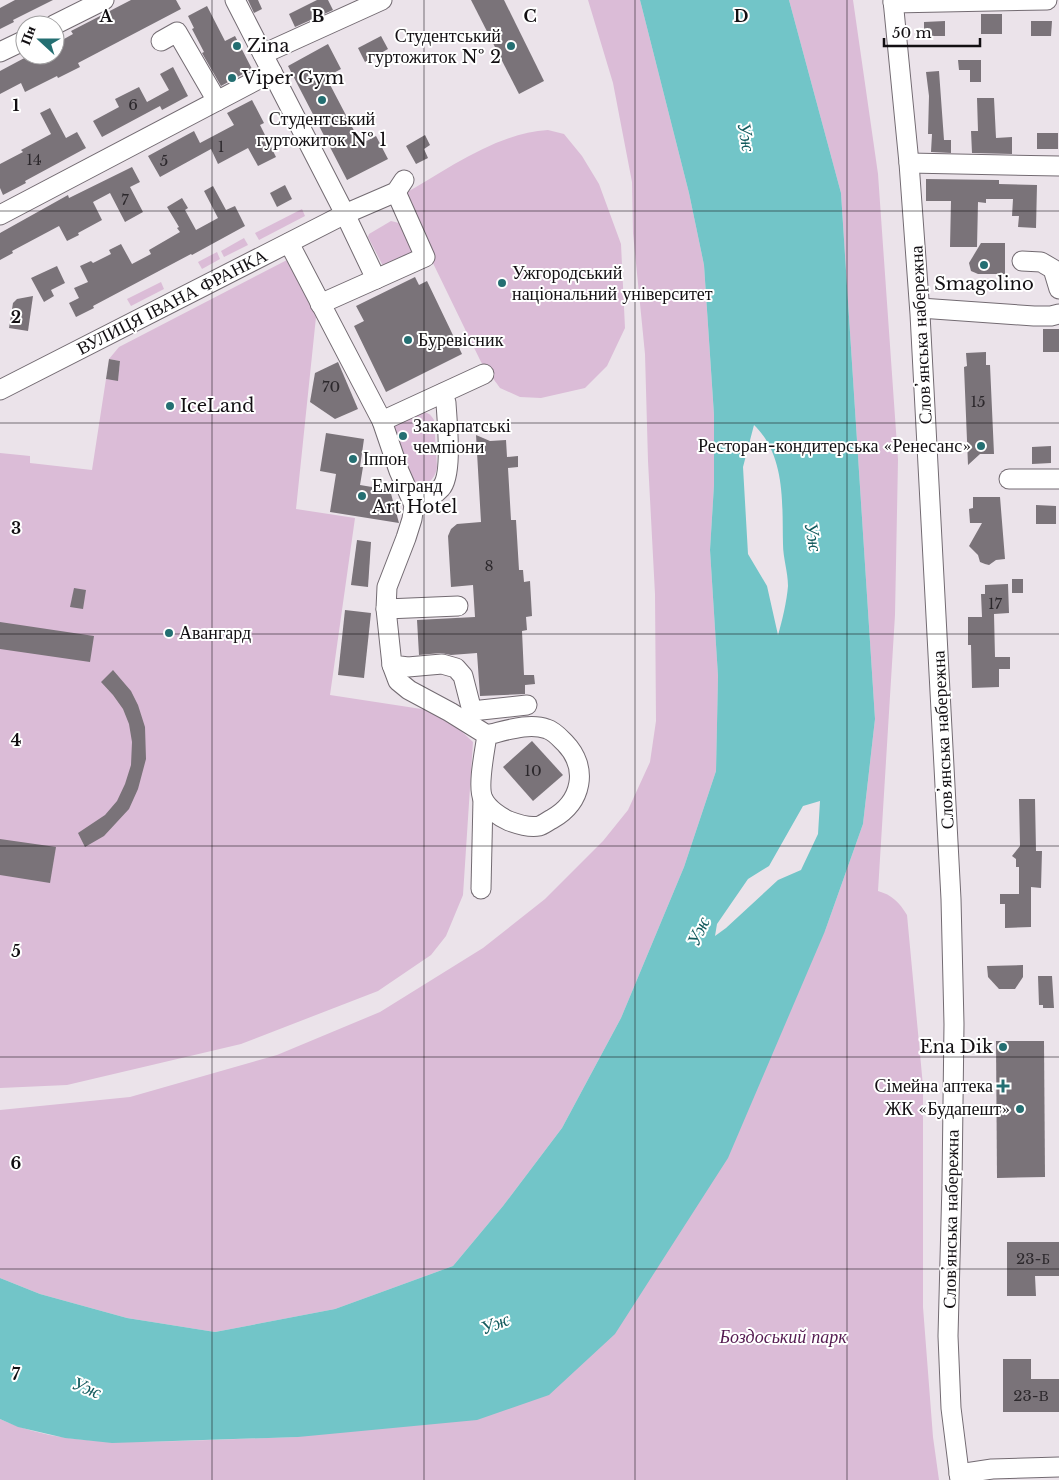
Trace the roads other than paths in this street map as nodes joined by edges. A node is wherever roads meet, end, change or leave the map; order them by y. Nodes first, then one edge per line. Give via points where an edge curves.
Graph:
1 (104, 0) edge
2 (235, 0) edge
3 (382, 0) edge
4 (1047, 0) edge
5 (893, 1) edge
6 (65, 20) edge
7 (161, 41) dead end
8 (15, 45) edge
9 (0, 52) edge
10 (263, 54) junction
11 (272, 72) junction
12 (217, 101) junction
13 (909, 163) junction
14 (1059, 166) edge
15 (345, 214) junction
16 (0, 215) edge
17 (289, 243) junction
18 (1022, 261) dead end
19 (376, 279) junction
20 (1059, 289) edge
21 (320, 304) junction
22 (920, 308) junction
23 (1059, 314) edge
24 (484, 374) dead end
25 (2, 383) edge
26 (443, 392) junction
27 (382, 421) junction
28 (1009, 479) dead end
29 (1059, 479) edge
30 (414, 505) junction
31 (458, 606) dead end
32 (386, 609) junction
33 (392, 665) junction
34 (527, 705) dead end
35 (487, 735) junction
36 (483, 799) junction
37 (481, 889) dead end
38 (1059, 1466) edge
39 (959, 1477) edge

1 - 6 street
2 - 10 street
3 - 10 street
4 - 5 street
5 - 13 street, Словʼянська набережна
7 - 12 street via 177,32
8 - 9 street
10 - 11 street
11 - 12 street
11 - 15 street
12 - 16 street
13 - 14 street
13 - 22 street, Словʼянська набережна
15 - 17 street, ВУЛИЦЯ ІВАНА ФРАНКА
15 - 19 street
15 - 19 street, ВУЛИЦЯ ІВАНА ФРАНКА via 400,186 425,257
17 - 21 street
17 - 25 street, ВУЛИЦЯ ІВАНА ФРАНКА
18 - 20 street via 1041,262 1053,268
19 - 21 street
21 - 27 street
22 - 23 street via 1034,316
22 - 39 street, Словʼянська набережна via 952,906 954,1024 948,1336 951,1408
24 - 26 street
26 - 27 street
26 - 30 street via 448,471 443,487
27 - 30 street
28 - 29 street
30 - 32 street via 406,538 387,587
31 - 32 street
32 - 33 street
33 - 34 street via 442,664 456,668 462,676 472,711
33 - 35 street via 398,681 409,690
35 - 36 street via 481,777
35 - 36 street via 526,726 547,728 571,749 579,764 580,783 564,812 539,826 517,824 498,816
36 - 37 street
38 - 39 street via 992,1469

